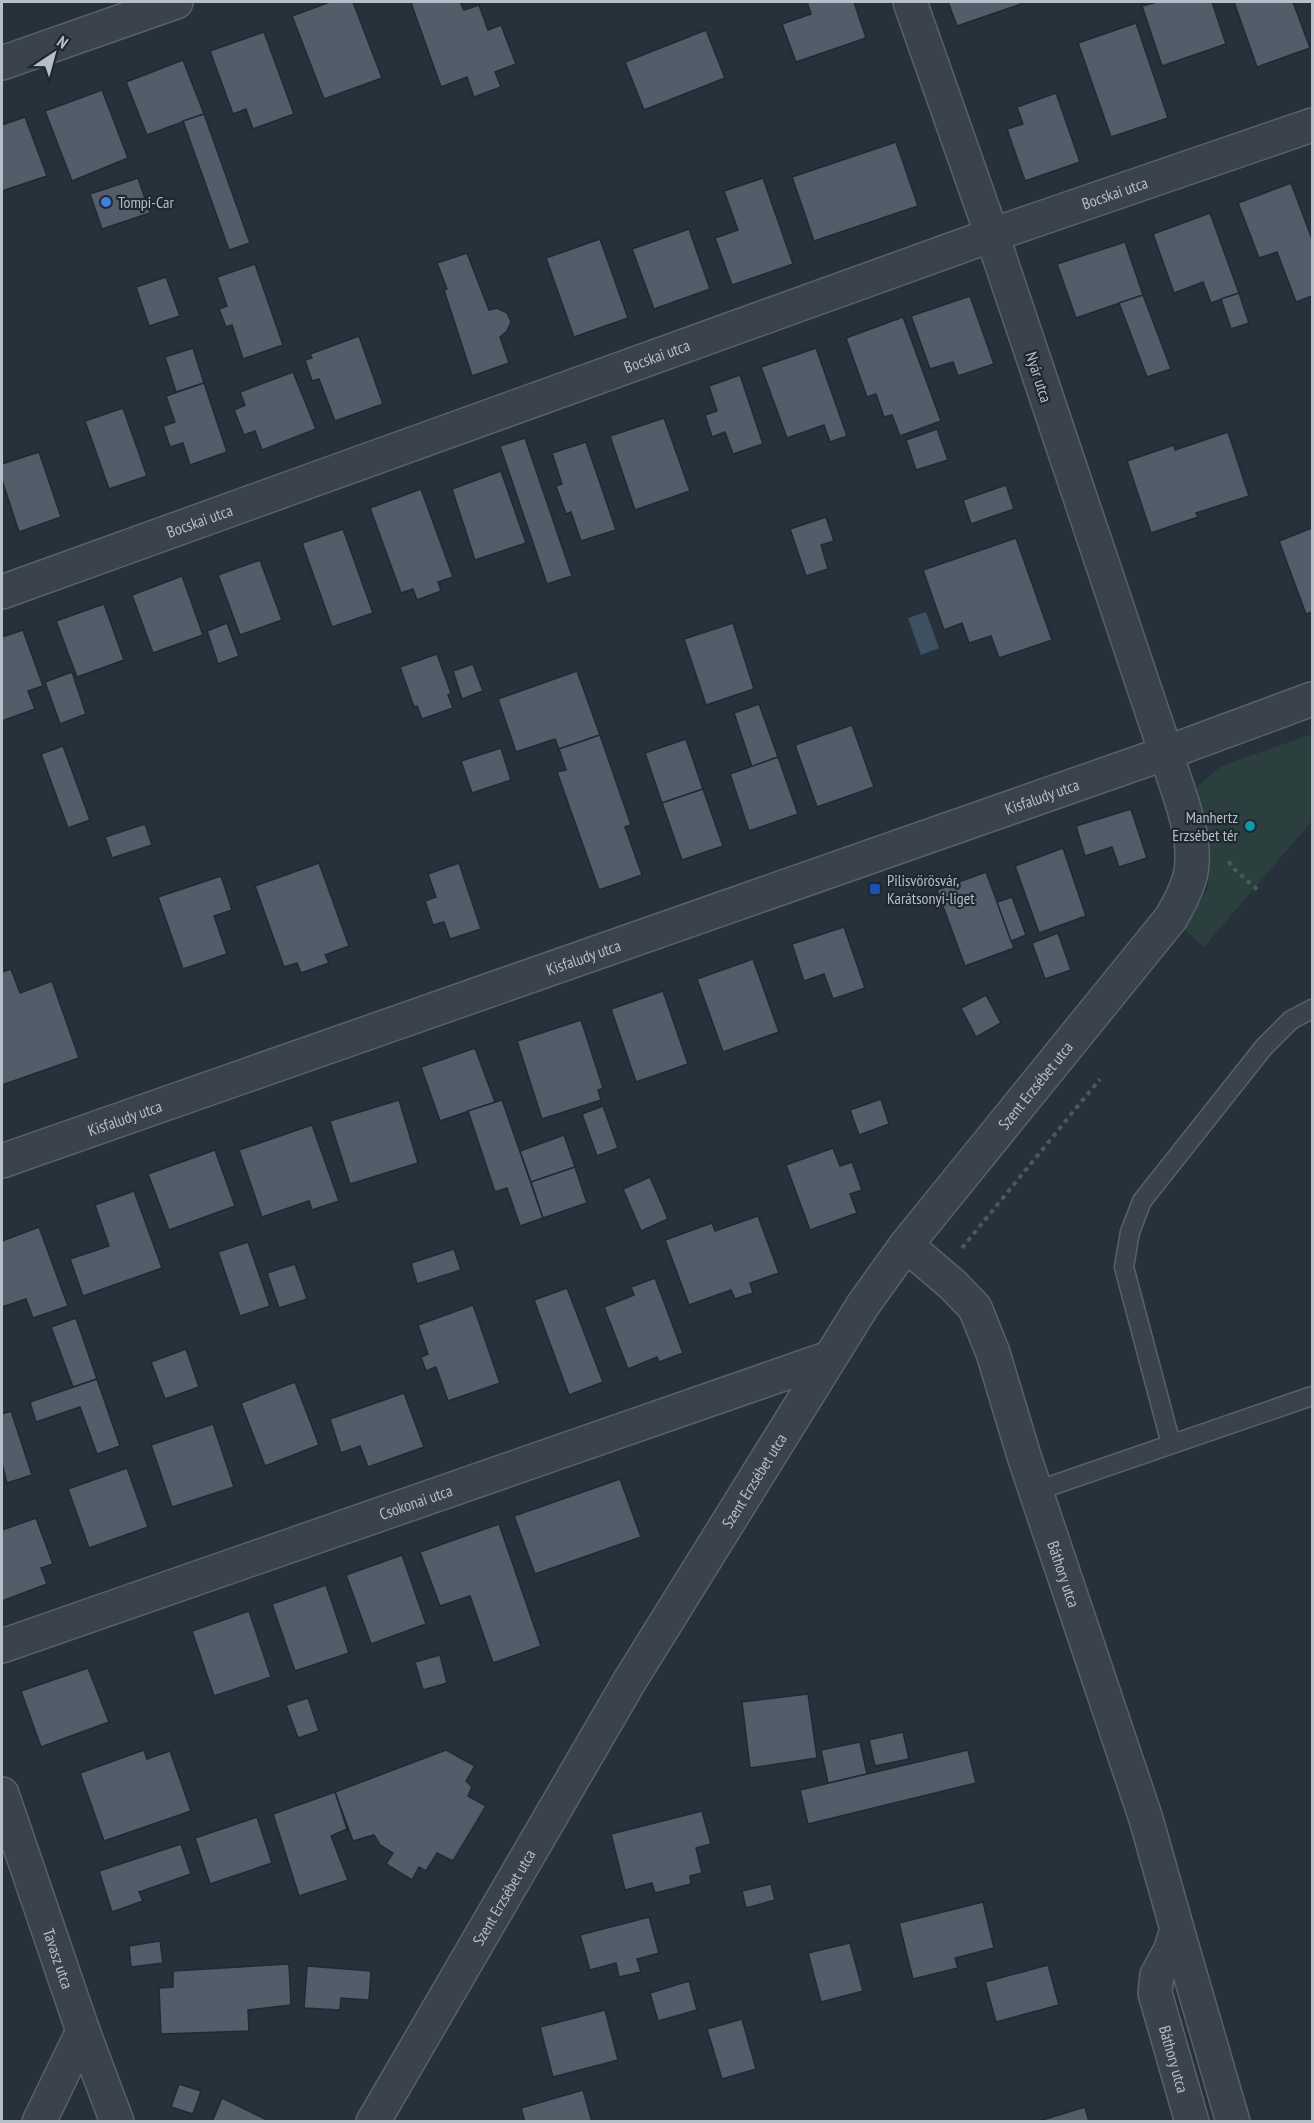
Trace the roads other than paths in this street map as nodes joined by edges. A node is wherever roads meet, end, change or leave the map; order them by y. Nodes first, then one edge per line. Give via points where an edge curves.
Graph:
1 (176, 2) edge
2 (910, 2) edge
3 (2, 63) edge
4 (1312, 125) edge
5 (992, 235) junction
6 (2, 592) edge
7 (1312, 699) edge
8 (1166, 753) junction
9 (1312, 1009) edge
10 (2, 1161) edge
11 (906, 1245) junction
12 (829, 1358) junction
13 (1312, 1396) edge
14 (1171, 1444) junction
15 (1036, 1491) junction
16 (2, 1646) edge
17 (2, 1794) edge
18 (1177, 1929) junction
19 (83, 2031) junction
20 (39, 2121) edge
21 (117, 2121) edge
22 (373, 2121) edge
23 (1192, 2121) edge
24 (1233, 2121) edge

1 - 3 street
2 - 5 street, Nyár utca
4 - 5 street, Bocskai utca
5 - 6 street, Bocskai utca
5 - 8 street, Nyár utca
7 - 8 street
8 - 10 street, Kisfaludy utca
8 - 11 street, Szent Erzsébet utca via 1192,837 1193,859 1190,879 1172,918
9 - 14 lane via 1291,1020 1264,1047 1142,1201 1130,1232 1124,1267
11 - 12 street, Szent Erzsébet utca
11 - 15 street, Báthory utca via 975,1308
12 - 16 street, Csokonai utca
12 - 22 street, Szent Erzsébet utca via 629,1682
13 - 14 lane
14 - 15 lane
15 - 18 street, Báthory utca via 1146,1819
17 - 19 street, Tavasz utca
18 - 23 street, Báthory utca via 1157,1975 1155,1993
18 - 24 street, Báthory utca
19 - 20 street
19 - 21 street, Tavasz utca

